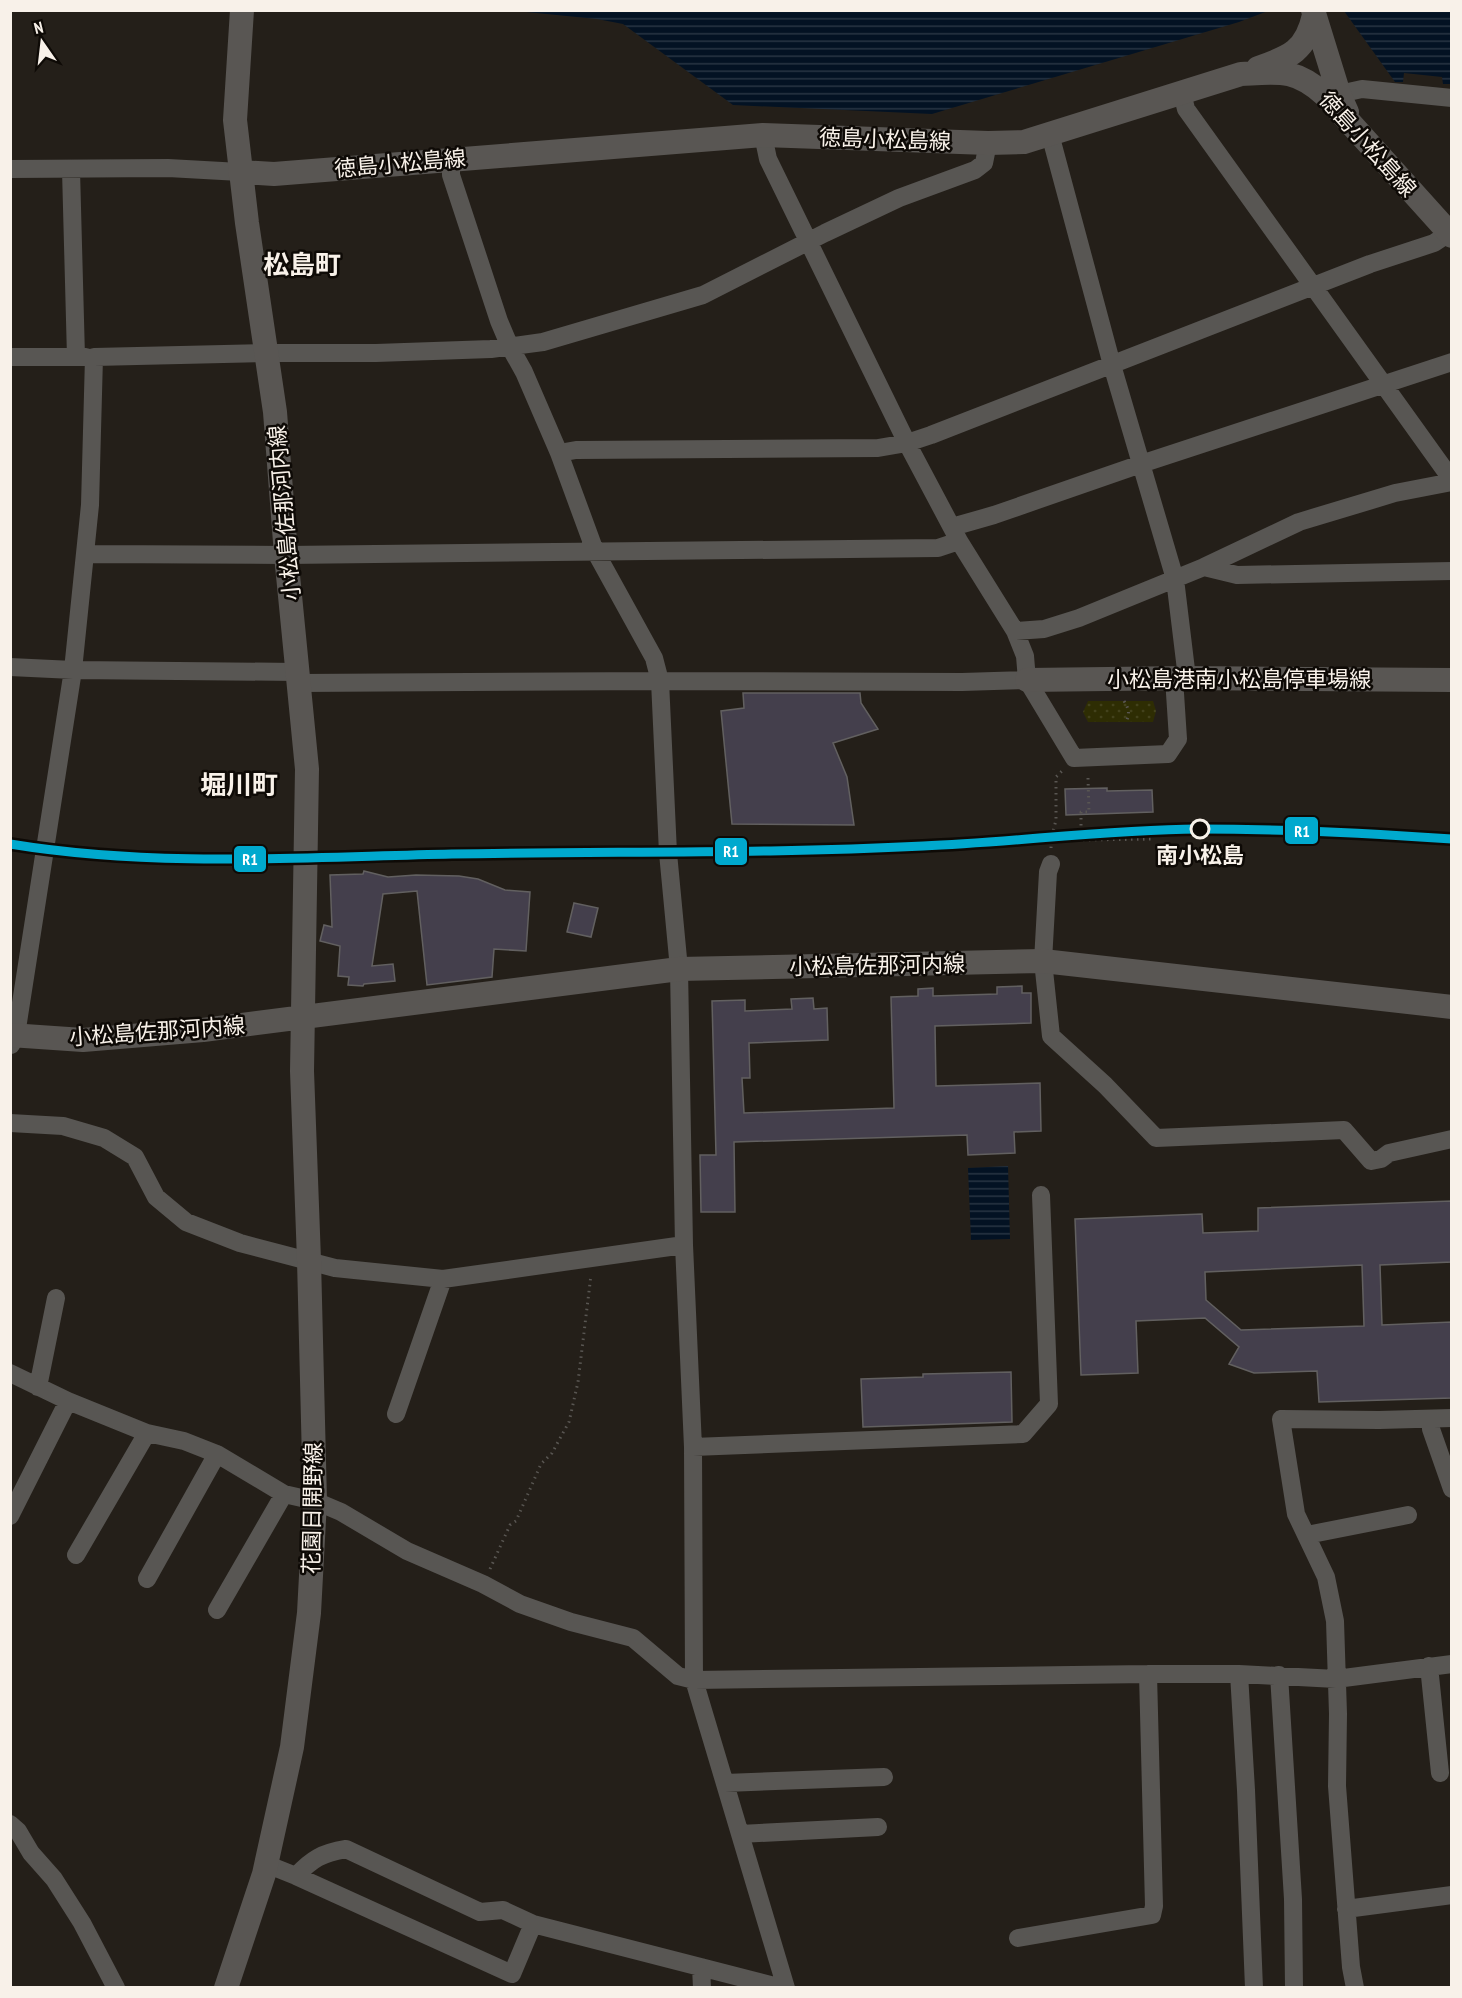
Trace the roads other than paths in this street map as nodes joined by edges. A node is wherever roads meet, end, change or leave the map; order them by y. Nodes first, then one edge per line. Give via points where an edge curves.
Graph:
1 (242, 10) edge
2 (1313, 13) edge
3 (1241, 74) junction
4 (1182, 93) junction
5 (1339, 94) junction
6 (1452, 98) edge
7 (1356, 131) junction
8 (1050, 134) junction
9 (763, 135) junction
10 (988, 143) junction
11 (451, 159) junction
12 (10, 170) edge
13 (71, 170) junction
14 (240, 172) junction
15 (1450, 235) edge
16 (807, 242) junction
17 (1313, 286) junction
18 (510, 347) junction
19 (265, 352) junction
20 (10, 357) edge
21 (85, 357) junction
22 (1452, 362) edge
23 (1112, 365) junction
24 (1385, 385) junction
25 (907, 443) junction
26 (559, 453) junction
27 (1141, 464) junction
28 (1452, 481) edge
29 (955, 534) junction
30 (595, 551) junction
31 (85, 554) junction
32 (286, 555) junction
33 (1204, 567) junction
34 (1452, 571) edge
35 (1175, 579) junction
36 (1015, 631) junction
37 (10, 667) edge
38 (73, 670) junction
39 (298, 677) junction
40 (1180, 678) junction
41 (1027, 680) junction
42 (1452, 680) edge
43 (660, 681) junction
44 (1051, 864) road end
45 (1043, 961) junction
46 (679, 969) junction
47 (1451, 1006) edge
48 (303, 1018) junction
49 (12, 1039) edge
50 (10, 1124) edge
51 (1452, 1139) edge
52 (1041, 1195) dead end
53 (684, 1245) junction
54 (309, 1260) junction
55 (443, 1279) junction
56 (56, 1299) dead end
57 (10, 1373) edge
58 (38, 1387) junction
59 (68, 1401) junction
60 (396, 1414) dead end
61 (1452, 1418) edge
62 (1431, 1419) junction
63 (147, 1433) junction
64 (693, 1447) junction
65 (216, 1454) junction
66 (1452, 1489) edge
67 (284, 1494) junction
68 (315, 1501) junction
69 (1408, 1515) dead end
70 (10, 1516) edge
71 (1307, 1534) junction
72 (76, 1555) dead end
73 (147, 1579) dead end
74 (217, 1610) dead end
75 (1452, 1664) edge
76 (1429, 1666) junction
77 (1149, 1674) junction
78 (1239, 1674) junction
79 (1279, 1675) junction
80 (1336, 1679) junction
81 (694, 1680) junction
82 (1440, 1773) dead end
83 (884, 1777) dead end
84 (725, 1783) junction
85 (10, 1824) edge
86 (878, 1827) dead end
87 (740, 1834) junction
88 (266, 1864) junction
89 (296, 1876) junction
90 (1452, 1895) edge
91 (1346, 1909) junction
92 (533, 1924) junction
93 (1018, 1938) dead end
94 (701, 1967) junction
95 (116, 1988) edge
96 (226, 1988) edge
97 (702, 1988) edge
98 (784, 1988) edge
99 (1254, 1988) edge
100 (1294, 1988) edge
101 (1355, 1988) edge

1 - 14 main road, 小松島佐那河内線 via 235,120
2 - 3 main road via 1310,31 1299,50
2 - 5 main road
3 - 4 main road, 徳島小松島線
3 - 7 main road, 徳島小松島線 via 1292,74 1310,81
4 - 8 main road, 徳島小松島線
4 - 17 street via 1186,109
5 - 6 street via 1362,89
5 - 7 main road
7 - 15 main road, 徳島小松島線
8 - 10 main road, 徳島小松島線 via 1024,142
8 - 23 street
9 - 10 main road, 徳島小松島線
9 - 11 main road, 徳島小松島線
9 - 16 street via 768,159
10 - 16 street via 984,163 975,170 899,198
11 - 14 main road, 徳島小松島線 via 274,174
11 - 18 street via 451,175
12 - 13 street
13 - 14 street via 168,168
13 - 21 street
14 - 19 main road, 小松島佐那河内線
15 - 17 street
16 - 18 street via 702,295 543,342
16 - 25 street
17 - 23 street
17 - 24 street
18 - 19 street via 376,353
18 - 26 street
19 - 21 street
19 - 32 main road, 小松島佐那河内線 via 275,412
20 - 21 street
21 - 31 street via 90,505
22 - 24 street
23 - 25 street
23 - 27 street
24 - 27 street
24 - 28 street
25 - 26 street via 878,448
25 - 29 street
26 - 30 street
27 - 29 street via 994,515
27 - 35 street
28 - 33 street via 1395,493 1299,522
29 - 30 street via 938,548
29 - 36 street
30 - 32 street
30 - 43 street via 654,658
31 - 32 street
31 - 38 street
32 - 39 main road, 小松島佐那河内線
33 - 34 street via 1237,575
33 - 35 street
35 - 36 street via 1079,618 1044,629
35 - 40 street
36 - 41 street via 1025,657
37 - 38 street
38 - 39 street
38 - 49 street
39 - 43 street
39 - 48 main road, 小松島佐那河内線 via 307,770
40 - 41 main road, 小松島港南小松島停車場線
40 - 41 street via 1178,739 1168,754 1074,758
40 - 42 main road, 小松島港南小松島停車場線
41 - 43 street
43 - 46 street via 668,853
44 - 45 street
45 - 46 main road, 小松島佐那河内線
45 - 47 main road, 小松島佐那河内線
45 - 51 street via 1051,1036 1156,1138 1344,1130 1371,1161 1389,1153
46 - 48 main road, 小松島佐那河内線
46 - 53 street
48 - 49 main road, 小松島佐那河内線 via 83,1040
48 - 54 main road, 花園日開野線
50 - 54 street via 63,1126 104,1138 135,1157 156,1197 186,1222 240,1243
52 - 64 street via 1049,1404 1023,1434
53 - 55 street
53 - 64 street
54 - 55 street via 335,1268
54 - 68 main road, 花園日開野線
55 - 60 street
56 - 58 street
57 - 58 street
58 - 59 street
59 - 63 street
59 - 70 street
61 - 62 street
62 - 66 street
62 - 71 street via 1281,1419 1296,1514
63 - 65 street via 184,1441
63 - 72 street
64 - 81 street
65 - 67 street
65 - 73 street
67 - 68 street
67 - 74 street
68 - 81 street via 407,1551 520,1604 633,1638 678,1676
68 - 88 main road, 花園日開野線 via 309,1613 294,1735
69 - 71 street
71 - 80 street via 1326,1577 1335,1621
75 - 76 street
76 - 80 street
76 - 82 street
77 - 78 street
77 - 81 street
77 - 93 street via 1152,1915
78 - 79 street
78 - 99 street
79 - 80 street
79 - 100 street via 1293,1899
80 - 91 street via 1337,1786
81 - 84 street
83 - 84 street
84 - 87 street
85 - 95 street via 54,1879
86 - 87 street
87 - 98 street
88 - 89 street
88 - 96 main road, 花園日開野線
89 - 92 street via 326,1852 345,1849 480,1912 502,1910
89 - 92 street via 512,1974
90 - 91 street
91 - 101 street
92 - 94 street
94 - 97 street
94 - 98 street

